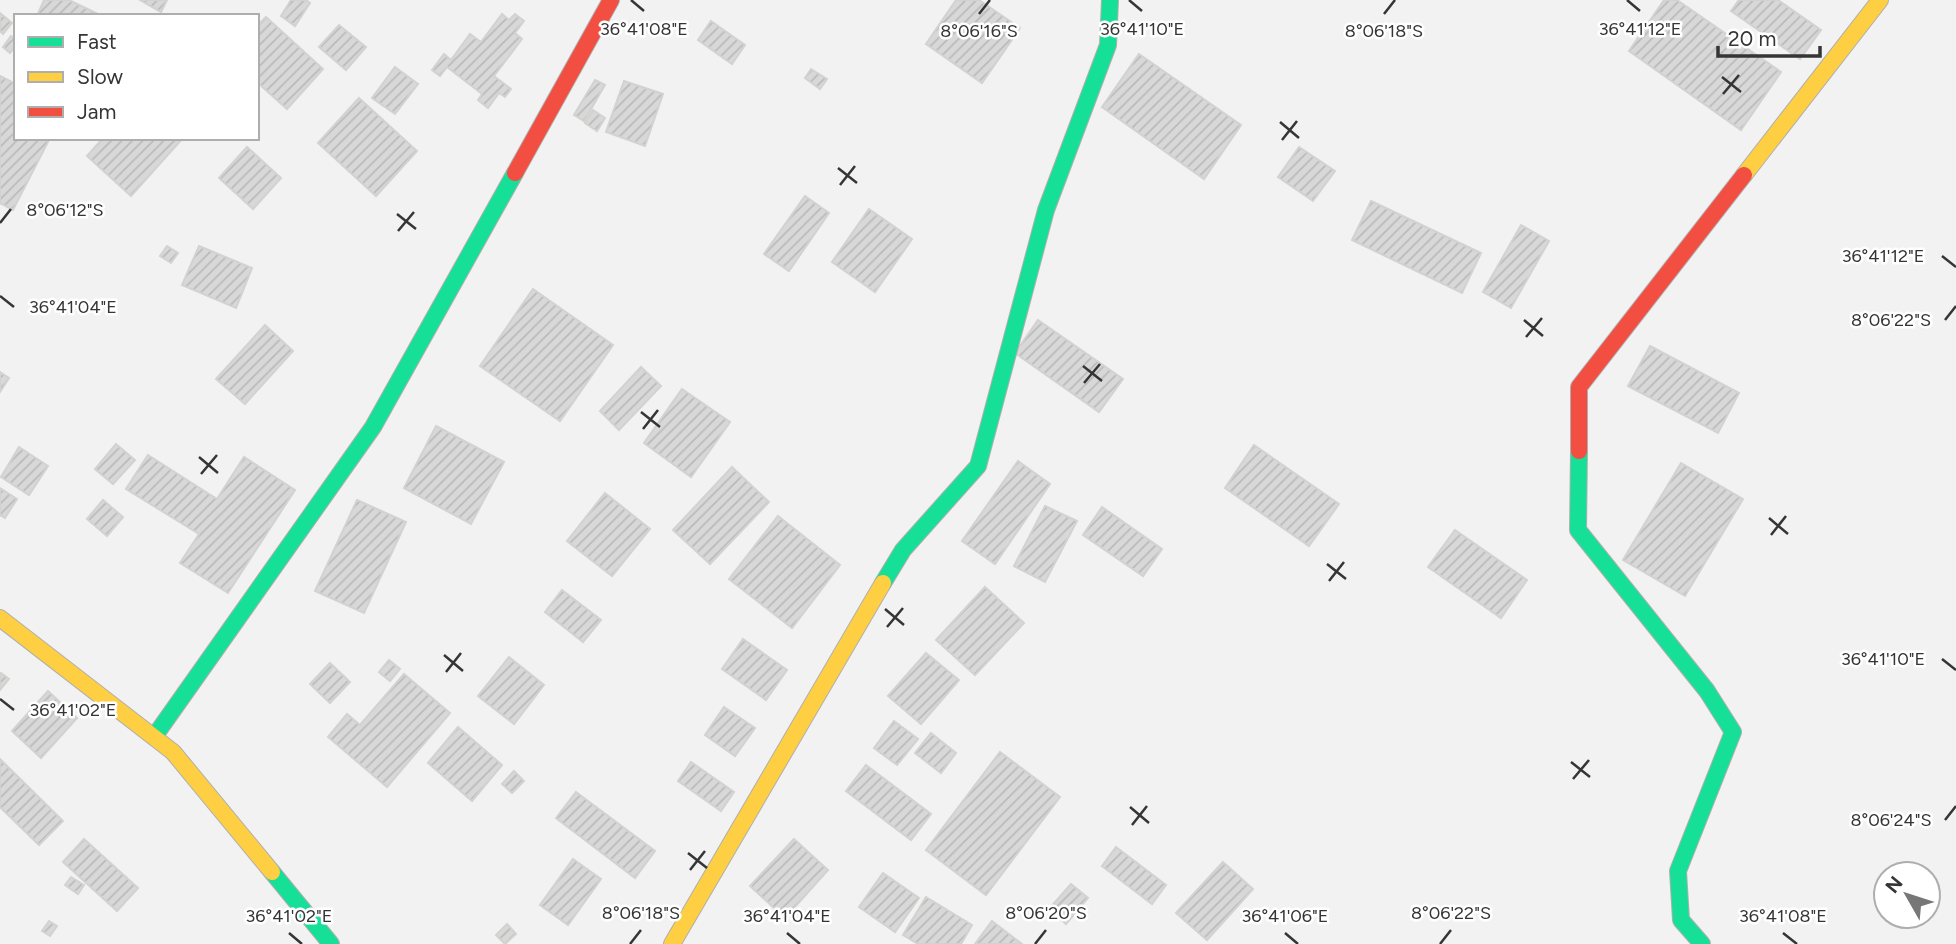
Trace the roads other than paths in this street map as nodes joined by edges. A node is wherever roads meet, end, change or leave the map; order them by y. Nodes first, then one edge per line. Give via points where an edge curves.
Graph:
1 (611, 0) edge
2 (1111, 0) edge
3 (1880, 0) edge
4 (0, 618) edge
5 (154, 737) junction
6 (331, 944) edge
7 (672, 944) edge
8 (1702, 944) edge

1 - 5 street via 373,427
2 - 7 street via 1108,45 1046,210 978,466 903,550
3 - 8 street via 1579,387 1578,530 1707,691 1733,732 1678,871 1681,920
4 - 5 street
5 - 6 street via 173,752

